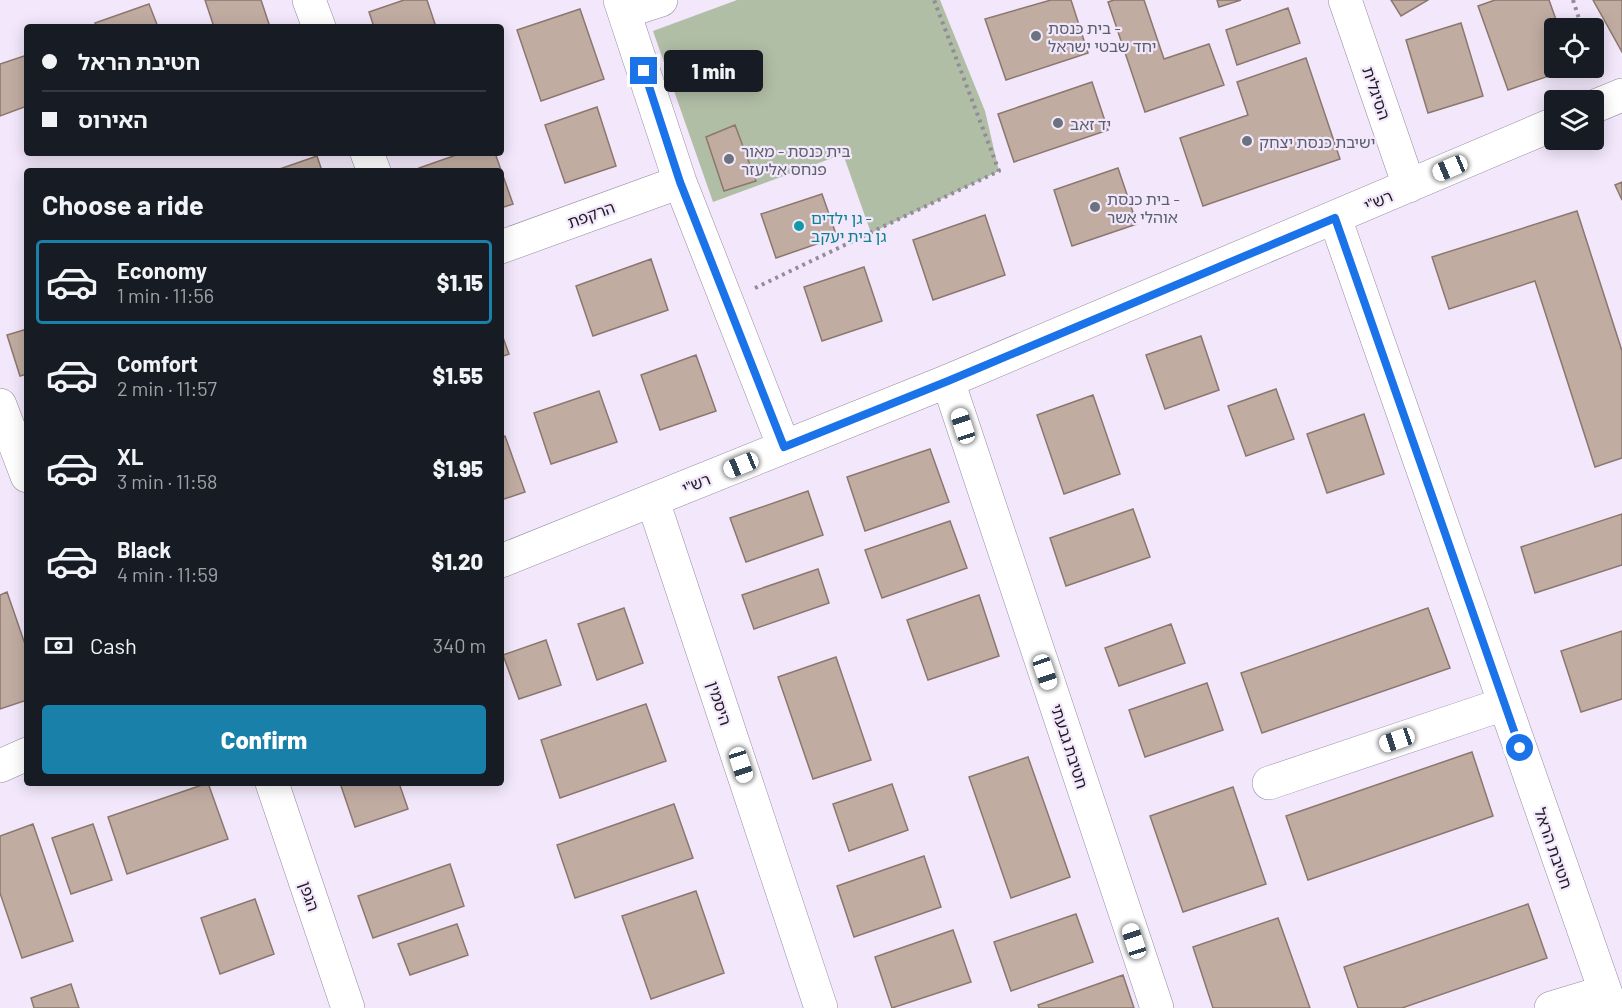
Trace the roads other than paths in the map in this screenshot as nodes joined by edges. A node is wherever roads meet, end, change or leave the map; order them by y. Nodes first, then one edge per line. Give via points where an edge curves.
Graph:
1 (309, 0) edge
2 (661, 0) edge
3 (1345, 0) edge
4 (622, 6) edge
5 (318, 24) edge
6 (1622, 95) edge
7 (1604, 102) edge
8 (1544, 128) edge
9 (680, 182) junction
10 (1409, 186) junction
11 (1335, 218) junction
12 (504, 246) edge
13 (948, 381) junction
14 (0, 405) edge
15 (784, 447) junction
16 (24, 468) edge
17 (653, 501) junction
18 (504, 560) edge
19 (1504, 704) junction
20 (24, 755) edge
21 (0, 766) edge
22 (1269, 783) dead end
23 (273, 786) edge
24 (1608, 1000) edge
25 (348, 1008) edge
26 (821, 1008) edge
27 (1157, 1008) edge
28 (1551, 1008) edge

1 - 5 street
2 - 4 street
3 - 10 street, הסיגלית
4 - 9 street
6 - 7 street
8 - 10 street, רש"י
9 - 12 street, הרקפת
9 - 15 street
10 - 11 street, רש"י
11 - 13 street, רש"י
11 - 19 street, חטיבת הראל
13 - 15 street, רש"י
13 - 27 street, חטיבת גבעתי
14 - 16 street
15 - 17 street, רש"י
17 - 18 street, רש"י
17 - 26 street, היסמין
19 - 22 street
19 - 24 street, חטיבת הראל
20 - 21 street
23 - 25 street, הגפן
24 - 28 street, חטיבת הראל

